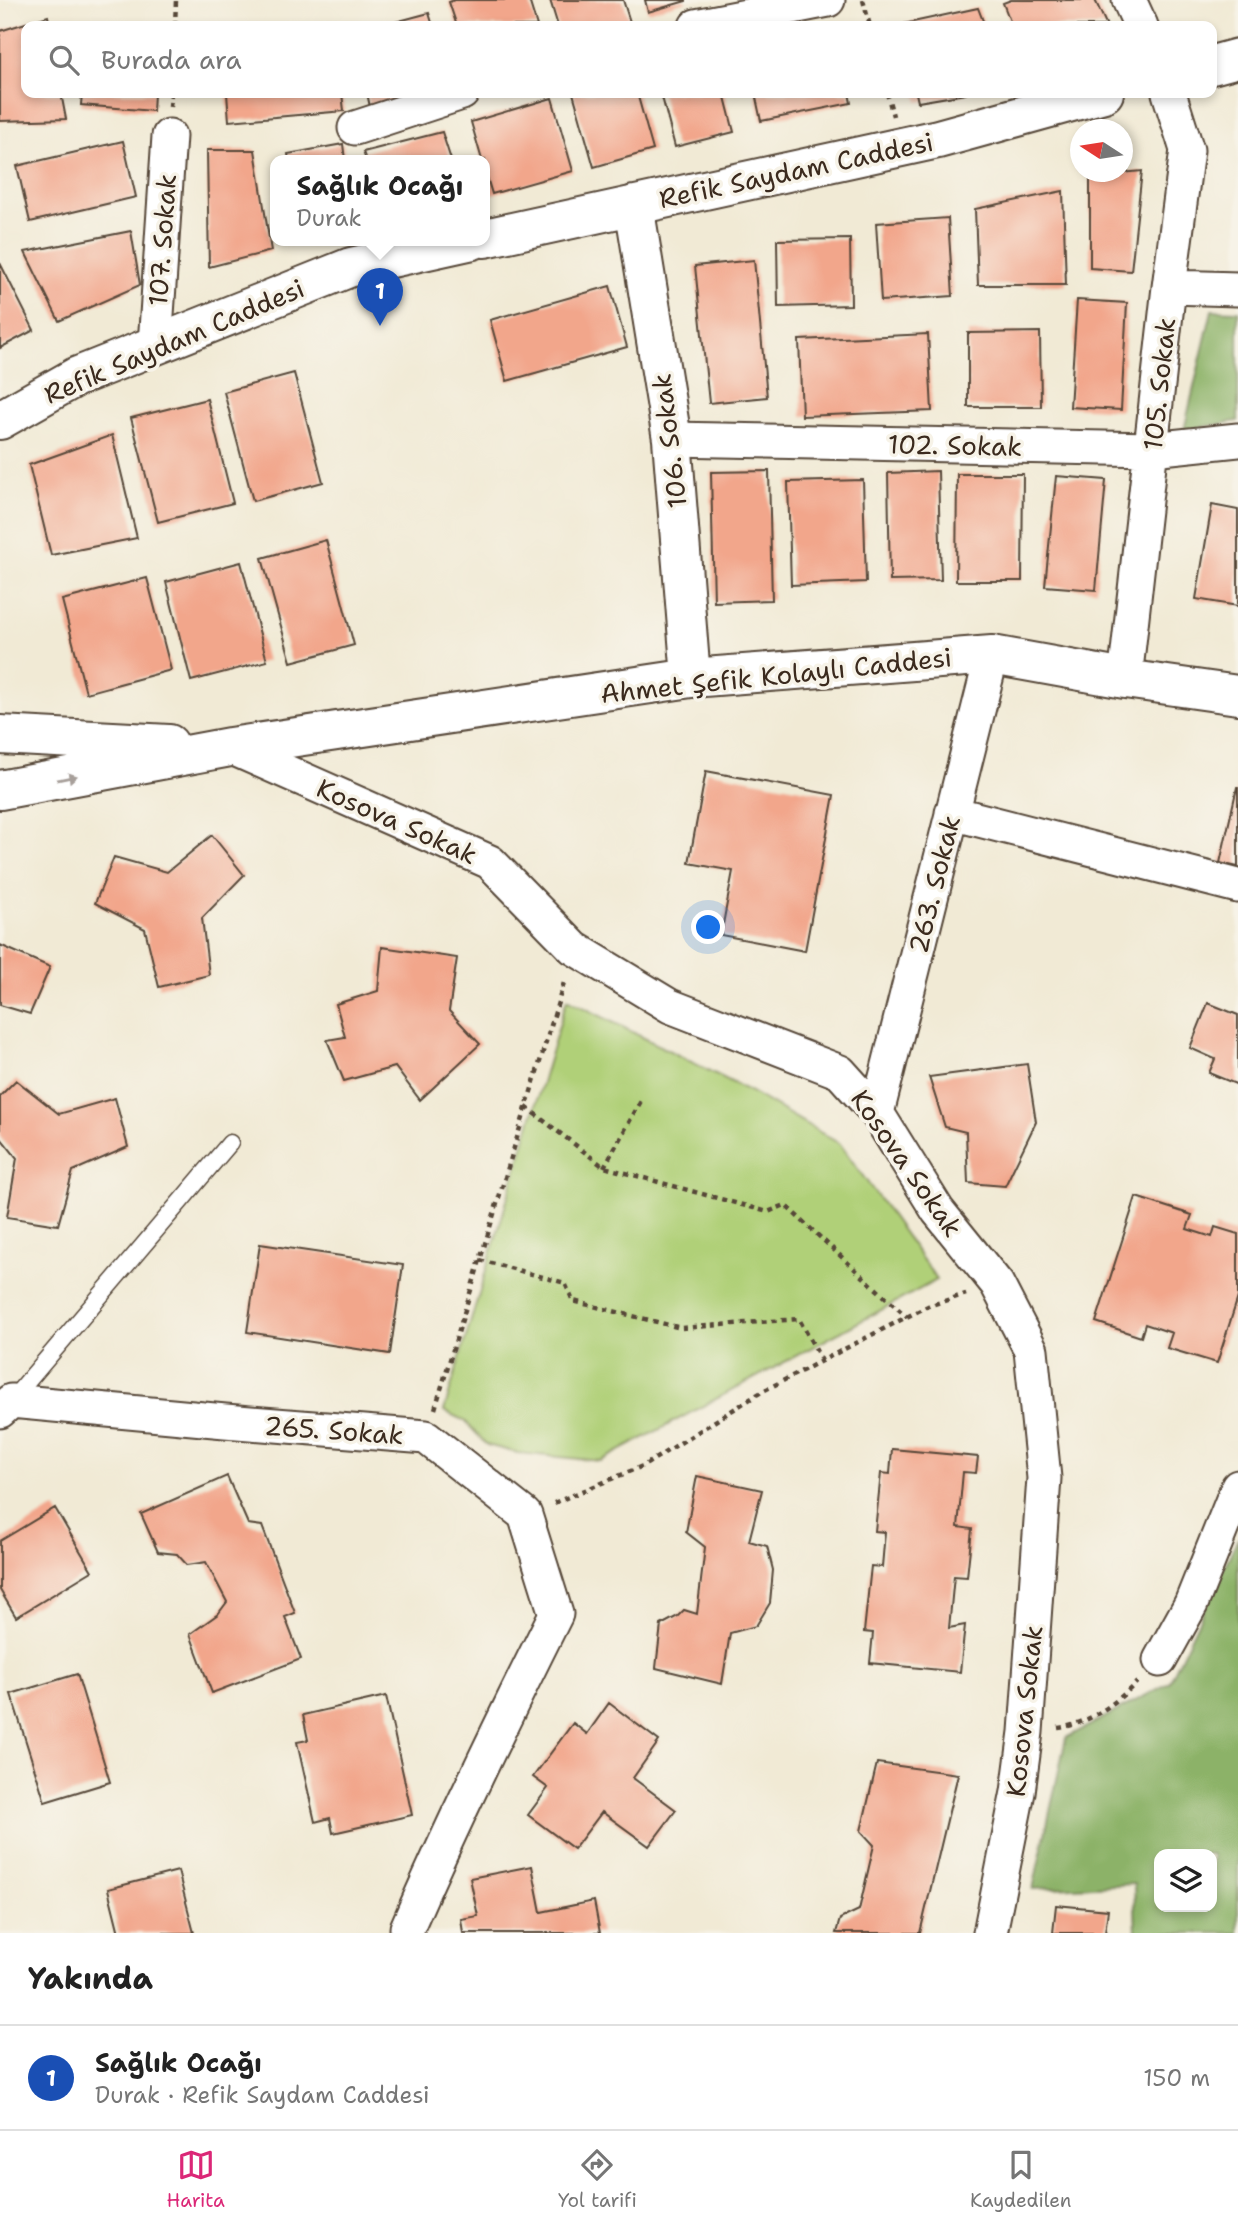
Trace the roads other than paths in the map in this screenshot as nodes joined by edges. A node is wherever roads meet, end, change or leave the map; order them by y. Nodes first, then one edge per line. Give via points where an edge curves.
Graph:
1 (828, 0) edge
2 (1129, 0) edge
3 (721, 21) edge
4 (1139, 21) edge
5 (1238, 58) edge
6 (1217, 64) edge
7 (447, 98) edge
8 (1086, 98) edge
9 (1170, 98) edge
10 (355, 128) dead end
11 (169, 136) dead end
12 (634, 205) junction
13 (490, 237) edge
14 (446, 246) edge
15 (1169, 286) junction
16 (1238, 289) edge
17 (155, 345) junction
18 (0, 420) edge
19 (672, 439) junction
20 (1238, 440) edge
21 (1152, 449) junction
22 (992, 655) junction
23 (691, 678) junction
24 (1125, 679) junction
25 (1238, 695) edge
26 (0, 735) edge
27 (230, 747) junction
28 (0, 790) edge
29 (952, 813) junction
30 (1238, 886) edge
31 (877, 1113) junction
32 (230, 1143) dead end
33 (5, 1406) edge
34 (1238, 1487) edge
35 (1160, 1660) road end
36 (407, 1933) edge
37 (990, 1933) edge

1 - 3 street
2 - 4 street
5 - 6 street
7 - 10 street
8 - 12 street, Refik Saydam Caddesi via 938,139
9 - 15 street, 105. Sokak via 1187,150
11 - 17 street, 107. Sokak
12 - 13 street, Refik Saydam Caddesi
12 - 19 street, 106. Sokak
14 - 17 street, Refik Saydam Caddesi via 351,267
15 - 16 street
15 - 21 street, 105. Sokak
17 - 18 street, Refik Saydam Caddesi via 76,377
19 - 21 street, 102. Sokak
19 - 23 street, 106. Sokak
20 - 21 street, 102. Sokak
21 - 24 street, 105. Sokak
22 - 23 street, Ahmet Şefik Kolaylı Caddesi
22 - 24 street, Ahmet Şefik Kolaylı Caddesi
22 - 29 street, 263. Sokak
23 - 27 street, Ahmet Şefik Kolaylı Caddesi
24 - 25 street, Ahmet Şefik Kolaylı Caddesi
26 - 27 street
28 -> 27 street
27 - 31 street, Kosova Sokak via 490,862 574,948 670,1006 841,1072
29 - 30 street
29 - 31 street, 263. Sokak
31 - 37 street, Kosova Sokak via 938,1211 997,1284 1031,1350 1044,1478 1026,1732
32 - 33 lane
33 - 36 street, 265. Sokak via 426,1437 524,1515 556,1614 471,1786
34 - 35 street via 1191,1604

